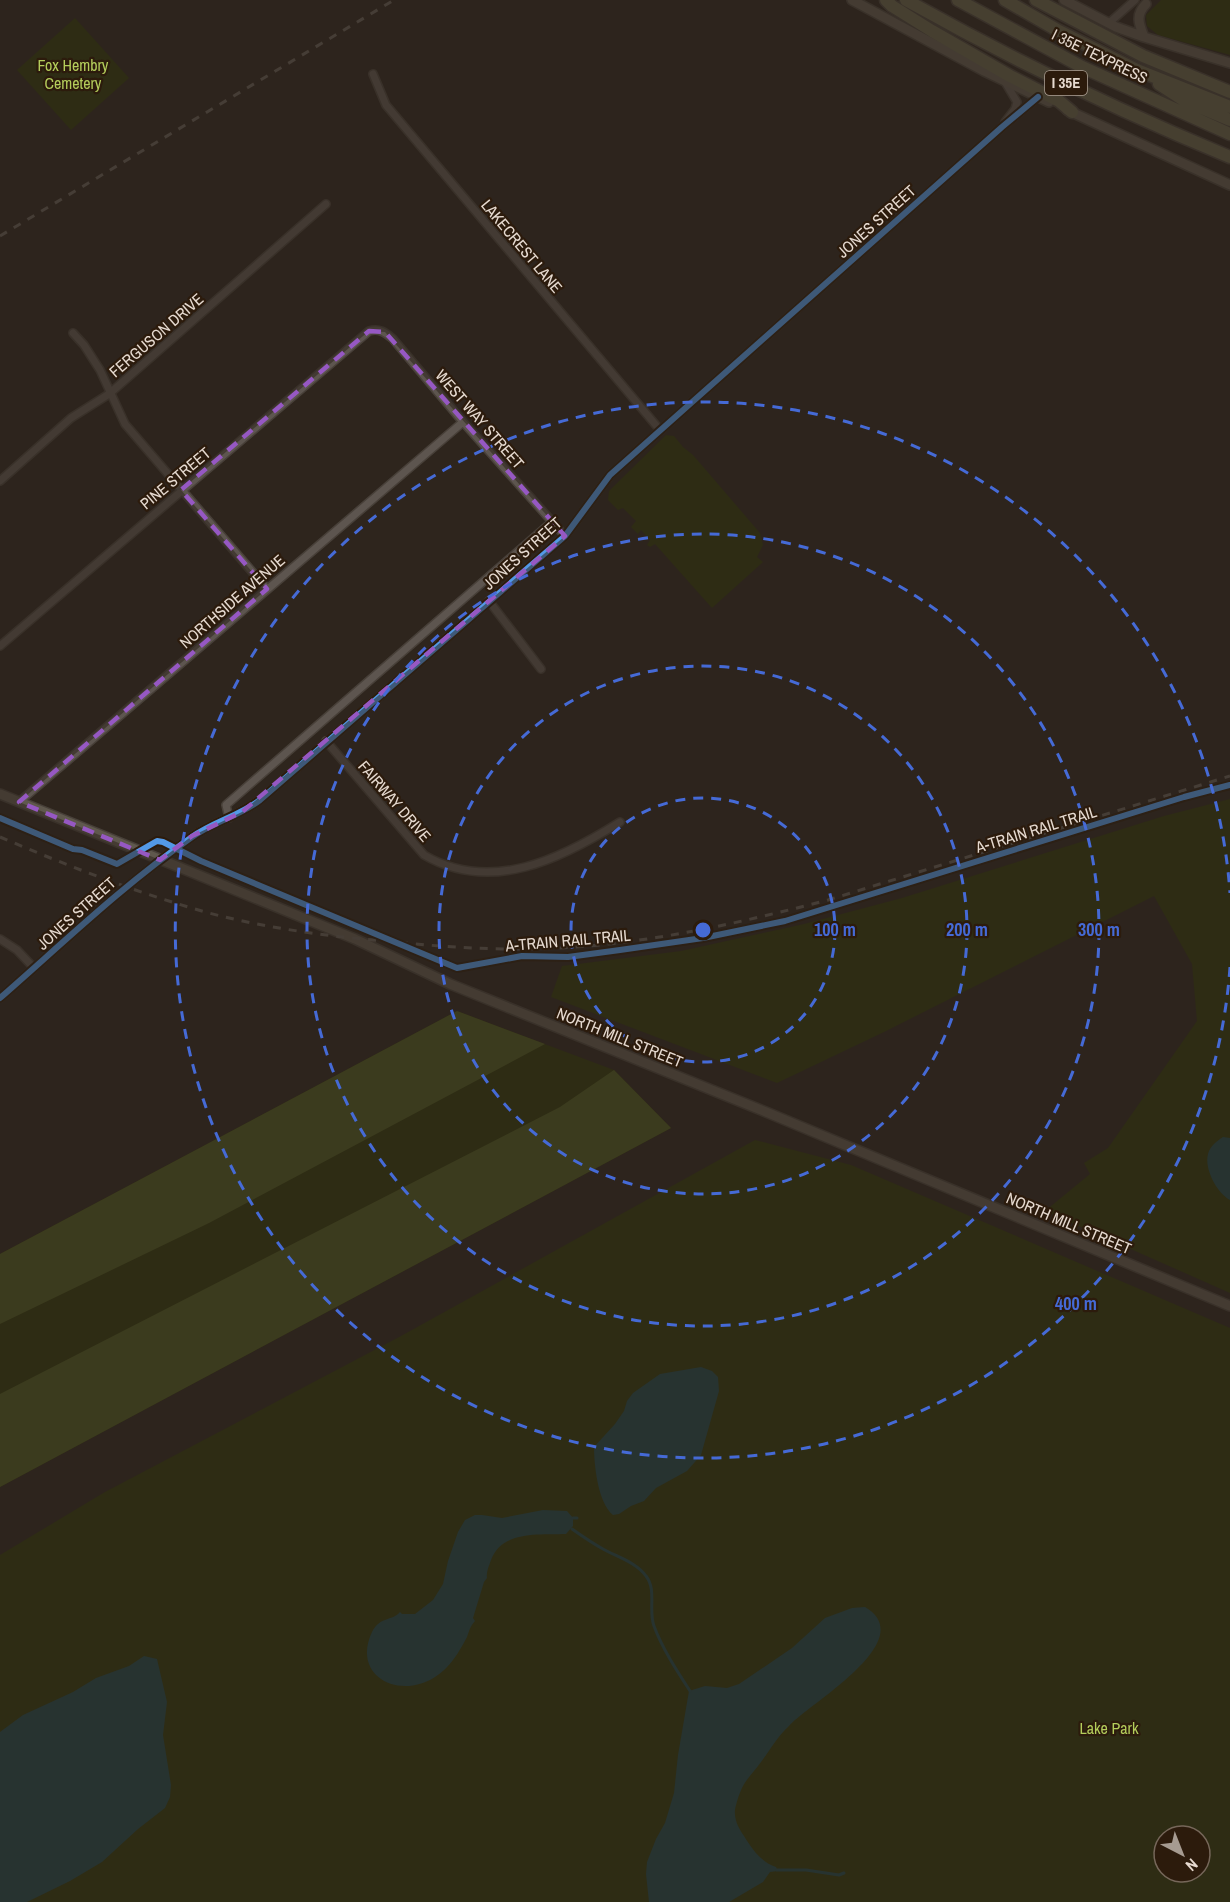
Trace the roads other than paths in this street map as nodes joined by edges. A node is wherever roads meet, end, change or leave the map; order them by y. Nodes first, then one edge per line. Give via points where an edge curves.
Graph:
1 (852, 0) edge
2 (886, 0) edge
3 (906, 0) edge
4 (958, 0) edge
5 (1005, 0) edge
6 (1036, 0) edge
7 (1064, 0) edge
8 (1135, 0) edge
9 (1147, 2) edge
10 (1109, 23) junction
11 (1144, 37) junction
12 (1230, 63) edge
13 (1137, 70) junction
14 (373, 74) dead end
15 (1005, 82) junction
16 (1230, 92) edge
17 (1038, 97) junction
18 (1230, 107) edge
19 (1072, 112) junction
20 (1230, 120) edge
21 (1002, 127) junction
22 (1230, 134) edge
23 (1230, 157) edge
24 (1230, 185) edge
25 (326, 204) dead end
26 (369, 332) joint
27 (73, 333) dead end
28 (109, 394) junction
29 (463, 422) junction
30 (660, 430) junction
31 (0, 481) edge
32 (181, 490) junction
33 (552, 522) junction
34 (565, 536) junction
35 (267, 589) junction
36 (489, 601) junction
37 (0, 646) edge
38 (541, 669) dead end
39 (326, 741) junction
40 (0, 794) edge
41 (19, 802) junction
42 (229, 818) junction
43 (620, 822) dead end
44 (160, 860) junction
45 (0, 939) edge
46 (34, 968) junction
47 (0, 998) edge
48 (1230, 1306) edge

1 - 15 main road
2 - 19 highway
3 - 23 highway, I 35E via 1085,93
4 - 22 highway, I 35E TEXPRESS via 1082,67
5 - 13 highway, I 35E
6 - 16 highway via 1143,56
7 - 10 main road
8 - 10 street
9 - 11 main road via 1138,19
10 - 11 main road
11 - 12 main road
13 - 18 highway, I 35E
13 - 20 highway via 1185,101
14 - 30 street, LAKECREST LANE via 386,105
15 - 17 main road
15 - 21 street, JONES STREET via 1017,102
17 - 19 main road
17 - 21 street, JONES STREET
19 - 24 main road
21 - 30 street, JONES STREET
25 - 28 street, FERGUSON DRIVE
26 - 29 street, WEST WAY STREET via 386,332
26 - 32 street, PINE STREET
27 - 28 street via 100,370
28 - 31 street, FERGUSON DRIVE via 71,418
28 - 32 street via 125,424
29 - 33 street, WEST WAY STREET
29 - 35 street, NORTHSIDE AVENUE
30 - 34 street, JONES STREET via 610,475
32 - 35 street
32 - 37 street, PINE STREET
33 - 34 street, WEST WAY STREET
33 - 42 street, JONES STREET via 226,805
34 - 36 street, JONES STREET
35 - 41 street, NORTHSIDE AVENUE
36 - 38 street
36 - 39 street, JONES STREET
39 - 42 street, JONES STREET via 260,800
39 - 43 street, FAIRWAY DRIVE via 424,855 464,871 502,872 531,866 562,855
40 - 41 main road, NORTH MILL STREET
41 - 44 main road, NORTH MILL STREET
42 - 44 street, JONES STREET via 192,836
44 - 46 street, JONES STREET
44 - 48 main road, NORTH MILL STREET
45 - 46 street
46 - 47 street, JONES STREET

